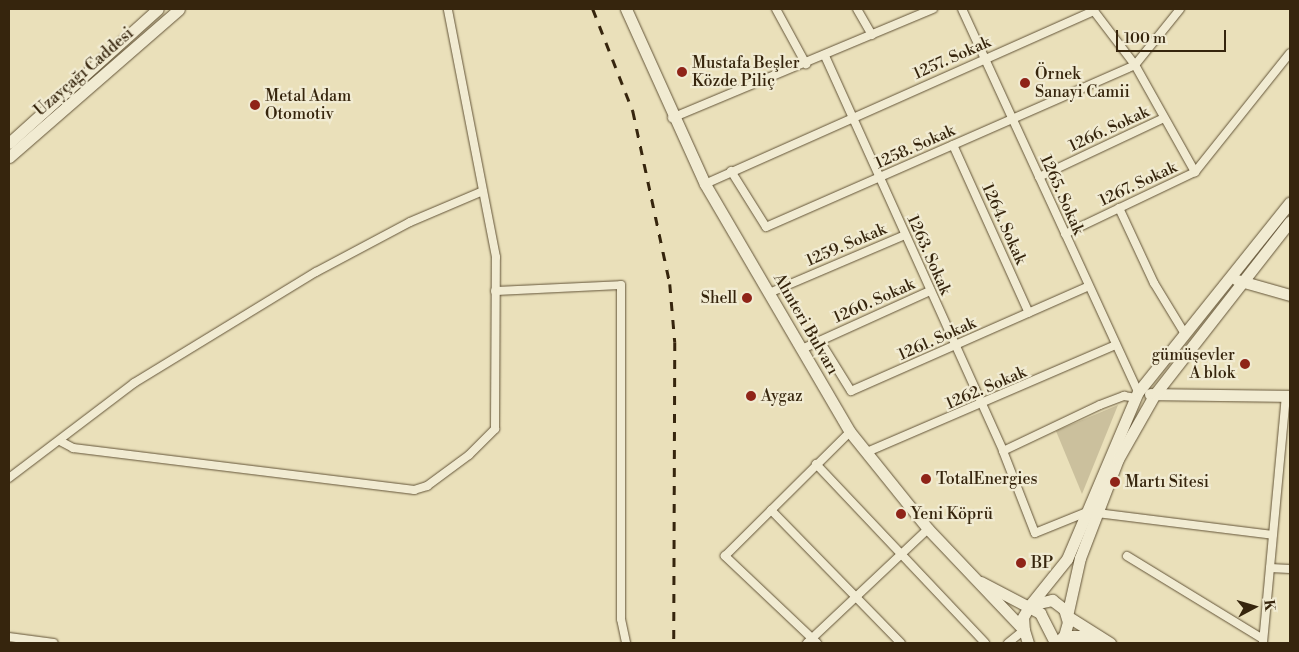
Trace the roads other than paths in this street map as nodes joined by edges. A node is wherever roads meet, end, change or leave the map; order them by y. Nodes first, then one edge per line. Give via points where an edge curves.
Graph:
1 (158, 9) edge
2 (179, 9) edge
3 (448, 9) edge
4 (626, 9) edge
5 (633, 9) edge
6 (776, 9) edge
7 (857, 9) edge
8 (933, 9) edge
9 (962, 9) edge
10 (1180, 9) edge
11 (1093, 10) edge
12 (872, 35) junction
13 (1290, 52) edge
14 (825, 56) junction
15 (984, 58) junction
16 (649, 60) junction
17 (806, 64) junction
18 (1135, 65) junction
19 (672, 118) junction
20 (853, 118) junction
21 (1164, 118) junction
22 (1013, 119) junction
23 (9, 143) edge
24 (953, 145) junction
25 (9, 157) edge
26 (731, 171) junction
27 (1194, 172) junction
28 (1039, 177) junction
29 (879, 178) junction
30 (705, 184) junction
31 (483, 191) junction
32 (1290, 202) edge
33 (1119, 208) junction
34 (1290, 221) edge
35 (1065, 234) junction
36 (905, 235) junction
37 (1231, 276) junction
38 (1242, 283) junction
39 (1089, 286) junction
40 (495, 291) junction
41 (930, 291) junction
42 (769, 293) junction
43 (1290, 295) edge
44 (1029, 313) junction
45 (1185, 334) junction
46 (820, 341) junction
47 (1116, 345) junction
48 (956, 346) junction
49 (802, 349) junction
50 (1155, 394) junction
51 (1137, 395) junction
52 (1288, 396) edge
53 (982, 406) junction
54 (850, 432) junction
55 (60, 441) junction
56 (1003, 451) junction
57 (866, 452) junction
58 (816, 464) junction
59 (9, 478) edge
60 (771, 510) junction
61 (1092, 513) junction
62 (928, 529) junction
63 (1272, 535) junction
64 (903, 554) junction
65 (1075, 556) junction
66 (1127, 556) dead end
67 (1270, 568) junction
68 (1290, 569) edge
69 (975, 579) junction
70 (857, 597) junction
71 (1030, 605) junction
72 (1067, 616) junction
73 (1024, 630) junction
74 (1098, 636) junction
75 (9, 637) edge
76 (1059, 641) edge
77 (1263, 641) edge
78 (812, 642) edge
79 (54, 643) edge
80 (626, 643) edge
81 (901, 643) edge
82 (985, 643) edge
83 (1008, 643) edge
84 (1028, 643) edge
85 (1035, 643) edge
86 (1110, 643) edge

1 - 23 main road, Uzayçağı Caddesi
2 - 25 main road, Uzayçağı Caddesi
3 - 31 street
4 - 16 main road, Alınteri Bulvarı
5 - 16 main road, Alınteri Bulvarı
6 - 17 street
7 - 12 street
8 - 12 street
9 - 15 street, 1265. Sokak
10 - 18 street
11 - 15 street, 1257. Sokak
11 - 18 street, 1257. Sokak
12 - 14 street
13 - 27 street
14 - 17 street
14 - 20 street, 1263. Sokak
15 - 20 street, 1257. Sokak
15 - 22 street, 1265. Sokak
16 - 19 main road, Alınteri Bulvarı
17 - 19 street
18 - 21 street, 1257. Sokak
18 - 22 street, 1258. Sokak
19 - 30 main road, Alınteri Bulvarı
20 - 26 street, 1257. Sokak
20 - 29 street, 1263. Sokak
21 - 27 street, 1267. Sokak
21 - 28 street, 1266. Sokak
22 - 24 street, 1258. Sokak
22 - 28 street, 1265. Sokak
24 - 29 street, 1258. Sokak
24 - 44 street, 1264. Sokak
26 - 29 street, 1258. Sokak via 766,227
26 - 30 street, 1257. Sokak
27 - 33 street, 1267. Sokak
28 - 35 street, 1265. Sokak
29 - 36 street, 1263. Sokak
30 - 42 main road, Alınteri Bulvarı
31 - 40 street via 496,257
31 - 55 street via 327,265 134,384
32 - 37 main road
33 - 35 street, 1267. Sokak
33 - 45 street via 1154,283
34 - 38 main road
35 - 39 street, 1265. Sokak
36 - 41 street, 1263. Sokak
36 - 42 street, 1259. Sokak
37 - 38 main road
37 - 45 main road
38 - 43 main road
38 - 50 main road
39 - 44 street, 1261. Sokak
39 - 47 street, 1265. Sokak
40 - 55 street via 495,429 469,455 423,488 194,464 73,448
40 - 80 street via 620,285 621,619
41 - 46 street, 1260. Sokak
41 - 48 street, 1263. Sokak
42 - 49 main road, Alınteri Bulvarı
44 - 48 street, 1261. Sokak
45 - 51 main road
46 - 48 street, 1261. Sokak via 851,391
46 - 49 street, 1260. Sokak
47 - 51 street, 1265. Sokak
47 - 53 street, 1262. Sokak
48 - 53 street, 1263. Sokak
49 - 54 main road, Alınteri Bulvarı
50 - 51 main road
50 - 52 main road
50 - 61 main road
51 - 56 street via 1124,396 1100,406
51 - 61 main road
52 - 63 street
53 - 56 street, 1263. Sokak
53 - 57 street, 1262. Sokak
54 - 57 main road, Alınteri Bulvarı
54 - 58 street
55 - 59 street
56 - 61 street, 1263. Sokak via 1034,533
57 - 62 main road, Alınteri Bulvarı
58 - 60 street
58 - 64 street
60 - 70 street
60 - 78 street via 725,556
61 - 63 street
61 - 65 main road
62 - 64 street
62 - 69 main road, Alınteri Bulvarı
63 - 67 street
64 - 70 street
64 - 82 street
65 - 71 main road
65 - 72 main road
66 - 77 street
67 - 68 street
67 - 77 street
69 - 71 main road, Alınteri Bulvarı
69 - 73 main road, Alınteri Bulvarı
70 - 78 street
70 - 81 street
71 - 72 main road via 1052,600
71 - 73 main road via 1023,617
71 - 76 main road
72 - 74 main road
72 - 76 main road
73 - 83 street
73 - 84 main road
73 - 85 main road, Alınteri Bulvarı
74 - 76 main road
74 - 86 main road
75 - 79 street

